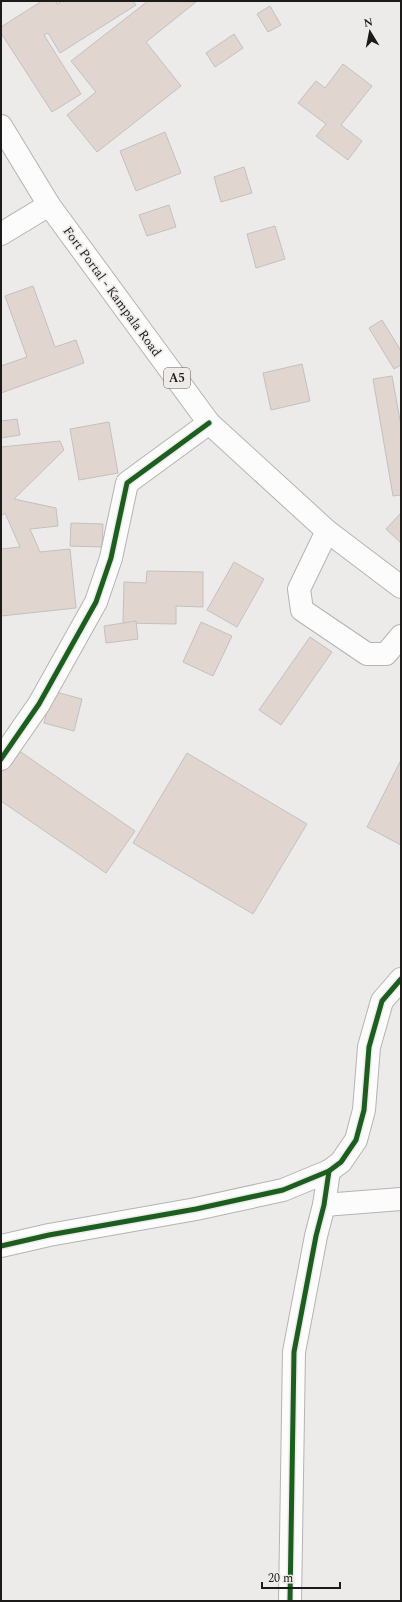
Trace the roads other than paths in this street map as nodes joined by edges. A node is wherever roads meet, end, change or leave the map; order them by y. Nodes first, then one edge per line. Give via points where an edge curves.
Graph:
1 (1, 126) edge
2 (49, 205) junction
3 (1, 234) edge
4 (209, 422) junction
5 (327, 531) junction
6 (401, 587) edge
7 (401, 636) edge
8 (1, 759) edge
9 (401, 979) edge
10 (329, 1170) junction
11 (401, 1199) edge
12 (324, 1206) junction
13 (1, 1246) edge
14 (290, 1601) edge

1 - 2 street, Fort Portal - Kampala Road / A5
2 - 3 street
2 - 4 street, Fort Portal - Kampala Road / A5
4 - 5 street, Fort Portal - Kampala Road / A5
4 - 8 street via 127,483 111,558 96,602 38,704
5 - 6 street, Fort Portal - Kampala Road / A5
5 - 7 street via 299,589 302,610 367,654 386,654
9 - 10 street via 382,1001 369,1047 364,1110 356,1140 341,1162
10 - 12 street
10 - 13 street via 283,1190
11 - 12 street
12 - 14 street via 294,1352

